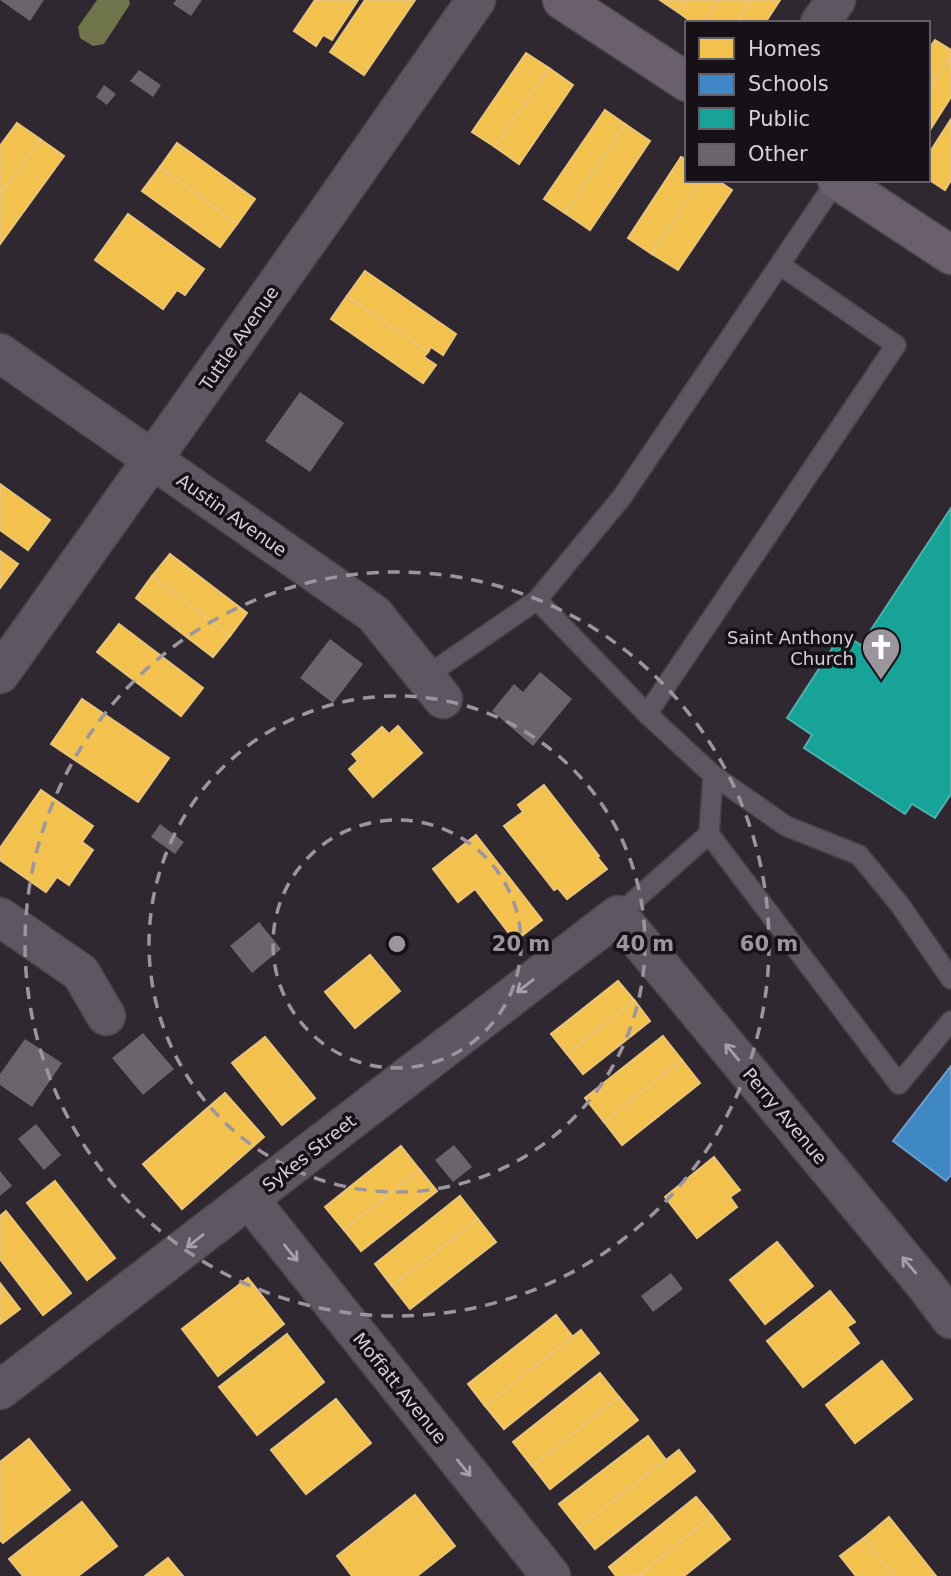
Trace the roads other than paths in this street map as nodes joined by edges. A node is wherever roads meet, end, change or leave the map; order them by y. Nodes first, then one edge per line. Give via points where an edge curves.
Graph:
1 (476, 0) edge
2 (562, 0) edge
3 (836, 0) edge
4 (821, 21) edge
5 (685, 81) edge
6 (836, 182) edge
7 (840, 182) edge
8 (951, 255) edge
9 (779, 265) junction
10 (0, 353) edge
11 (152, 460) junction
12 (537, 600) junction
13 (0, 674) edge
14 (434, 688) joint
15 (647, 713) junction
16 (713, 775) junction
17 (709, 834) junction
18 (618, 915) junction
19 (0, 917) edge
20 (951, 979) edge
21 (106, 1016) dead end
22 (951, 1021) edge
23 (249, 1199) junction
24 (951, 1319) edge
25 (0, 1390) edge
26 (551, 1576) edge

1 - 11 street, Tuttle Avenue
2 - 5 main road
3 - 4 street
6 - 9 lane
7 - 8 main road
9 - 12 lane via 622,497
9 - 15 lane via 896,345
10 - 11 street, Austin Avenue
11 - 13 street, Tuttle Avenue
11 - 14 street, Austin Avenue via 374,614
12 - 14 lane
12 - 15 lane
15 - 16 lane
16 - 17 lane
16 - 20 lane via 786,826 859,855
17 - 18 lane
17 - 22 lane via 899,1084
18 -> 23 street, Sykes Street
24 -> 18 street, Perry Avenue
19 - 21 street via 82,973
23 -> 25 street, Sykes Street
23 -> 26 street, Moffatt Avenue

